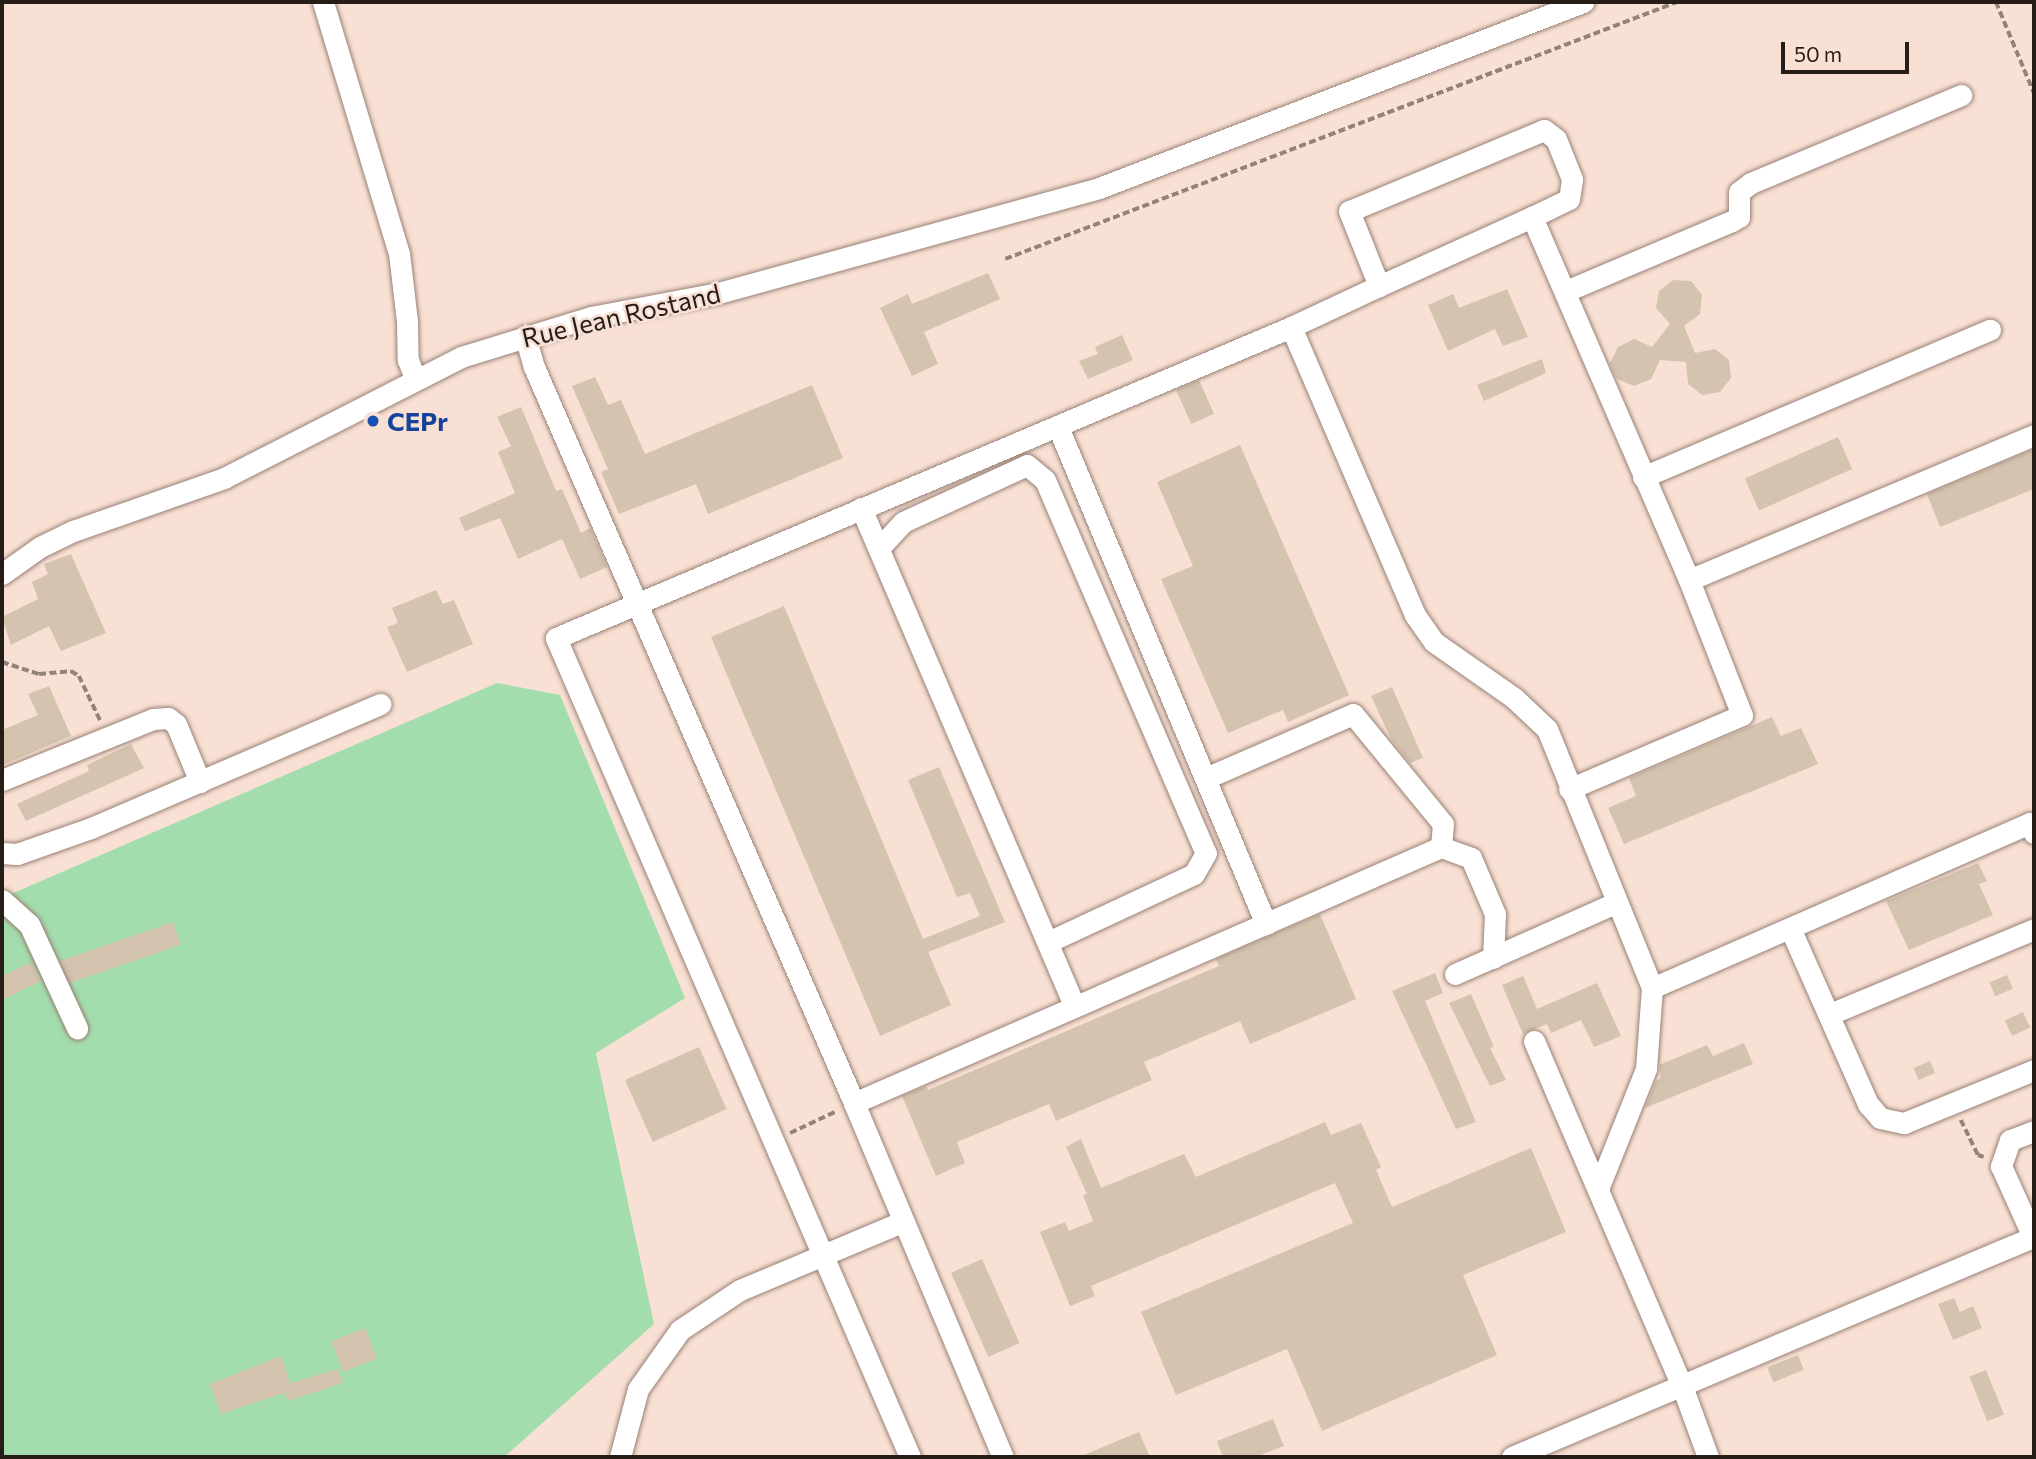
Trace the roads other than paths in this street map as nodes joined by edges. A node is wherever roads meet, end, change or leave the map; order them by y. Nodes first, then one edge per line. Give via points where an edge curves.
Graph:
1 (323, 2) edge
2 (1583, 2) edge
3 (1961, 95) dead end
4 (1532, 217) junction
5 (1379, 286) junction
6 (1566, 291) junction
7 (1291, 327) junction
8 (1990, 330) dead end
9 (525, 336) junction
10 (415, 378) junction
11 (1058, 427) junction
12 (2034, 435) edge
13 (1643, 477) junction
14 (861, 508) junction
15 (879, 548) junction
16 (2, 574) edge
17 (1689, 580) junction
18 (635, 606) junction
19 (381, 704) dead end
20 (1206, 778) junction
21 (2, 780) edge
22 (200, 782) junction
23 (1569, 789) junction
24 (2034, 833) edge
25 (1441, 847) junction
26 (2, 853) edge
27 (2, 900) edge
28 (1615, 903) junction
29 (1266, 924) junction
30 (1790, 928) junction
31 (2034, 929) edge
32 (1048, 942) junction
33 (1493, 958) junction
34 (1455, 974) dead end
35 (1652, 988) junction
36 (1074, 1005) junction
37 (1830, 1014) junction
38 (77, 1028) dead end
39 (1534, 1041) dead end
40 (2034, 1070) edge
41 (854, 1103) junction
42 (2034, 1131) edge
43 (1598, 1189) junction
44 (902, 1223) junction
45 (2034, 1238) edge
46 (823, 1258) junction
47 (1682, 1386) junction
48 (620, 1457) edge
49 (910, 1457) edge
50 (1003, 1457) edge
51 (1512, 1457) edge
52 (1708, 1457) edge

1 - 10 street via 399,253 408,360
2 - 9 street, Rue Jean Rostand via 1100,188 718,293 591,317
3 - 6 street via 1751,183 1740,192 1739,217
4 - 5 street
4 - 5 street via 1569,199 1572,179 1556,139 1544,130 1349,211
4 - 6 street
5 - 7 street
6 - 13 street
7 - 11 street via 1219,354
7 - 23 street via 1415,615 1434,642 1514,698 1547,729
8 - 13 street
9 - 10 street, Rue Jean Rostand
9 - 18 street
10 - 16 street, Rue Jean Rostand via 224,478 74,531 40,547
11 - 14 street
11 - 20 street
12 - 17 street
13 - 17 street
14 - 15 street
14 - 18 street
15 - 32 street
15 - 32 street via 903,522 1027,465 1045,480 1206,853 1194,874
17 - 23 street via 1742,715
18 - 41 street
18 - 46 street via 556,638
19 - 22 street
20 - 25 street via 1353,714 1443,824
20 - 29 street
21 - 22 street via 153,719 168,718 176,724
22 - 26 street via 90,828 17,854
23 - 28 street
24 - 30 street via 2030,823
25 - 29 street
25 - 33 street via 1471,858 1495,914
27 - 38 street via 29,924
28 - 33 street
28 - 35 street
29 - 36 street
30 - 35 street
30 - 37 street
31 - 37 street
32 - 36 street
33 - 34 street
35 - 43 street via 1646,1069
36 - 41 street
37 - 40 street via 1868,1104 1880,1118 1904,1123
39 - 43 street
41 - 44 street
42 - 45 street via 2010,1140 2001,1166
43 - 47 street
44 - 46 street
44 - 50 street
45 - 47 street
46 - 48 street via 740,1290 680,1330 638,1389
46 - 49 street
47 - 51 street
47 - 52 street

